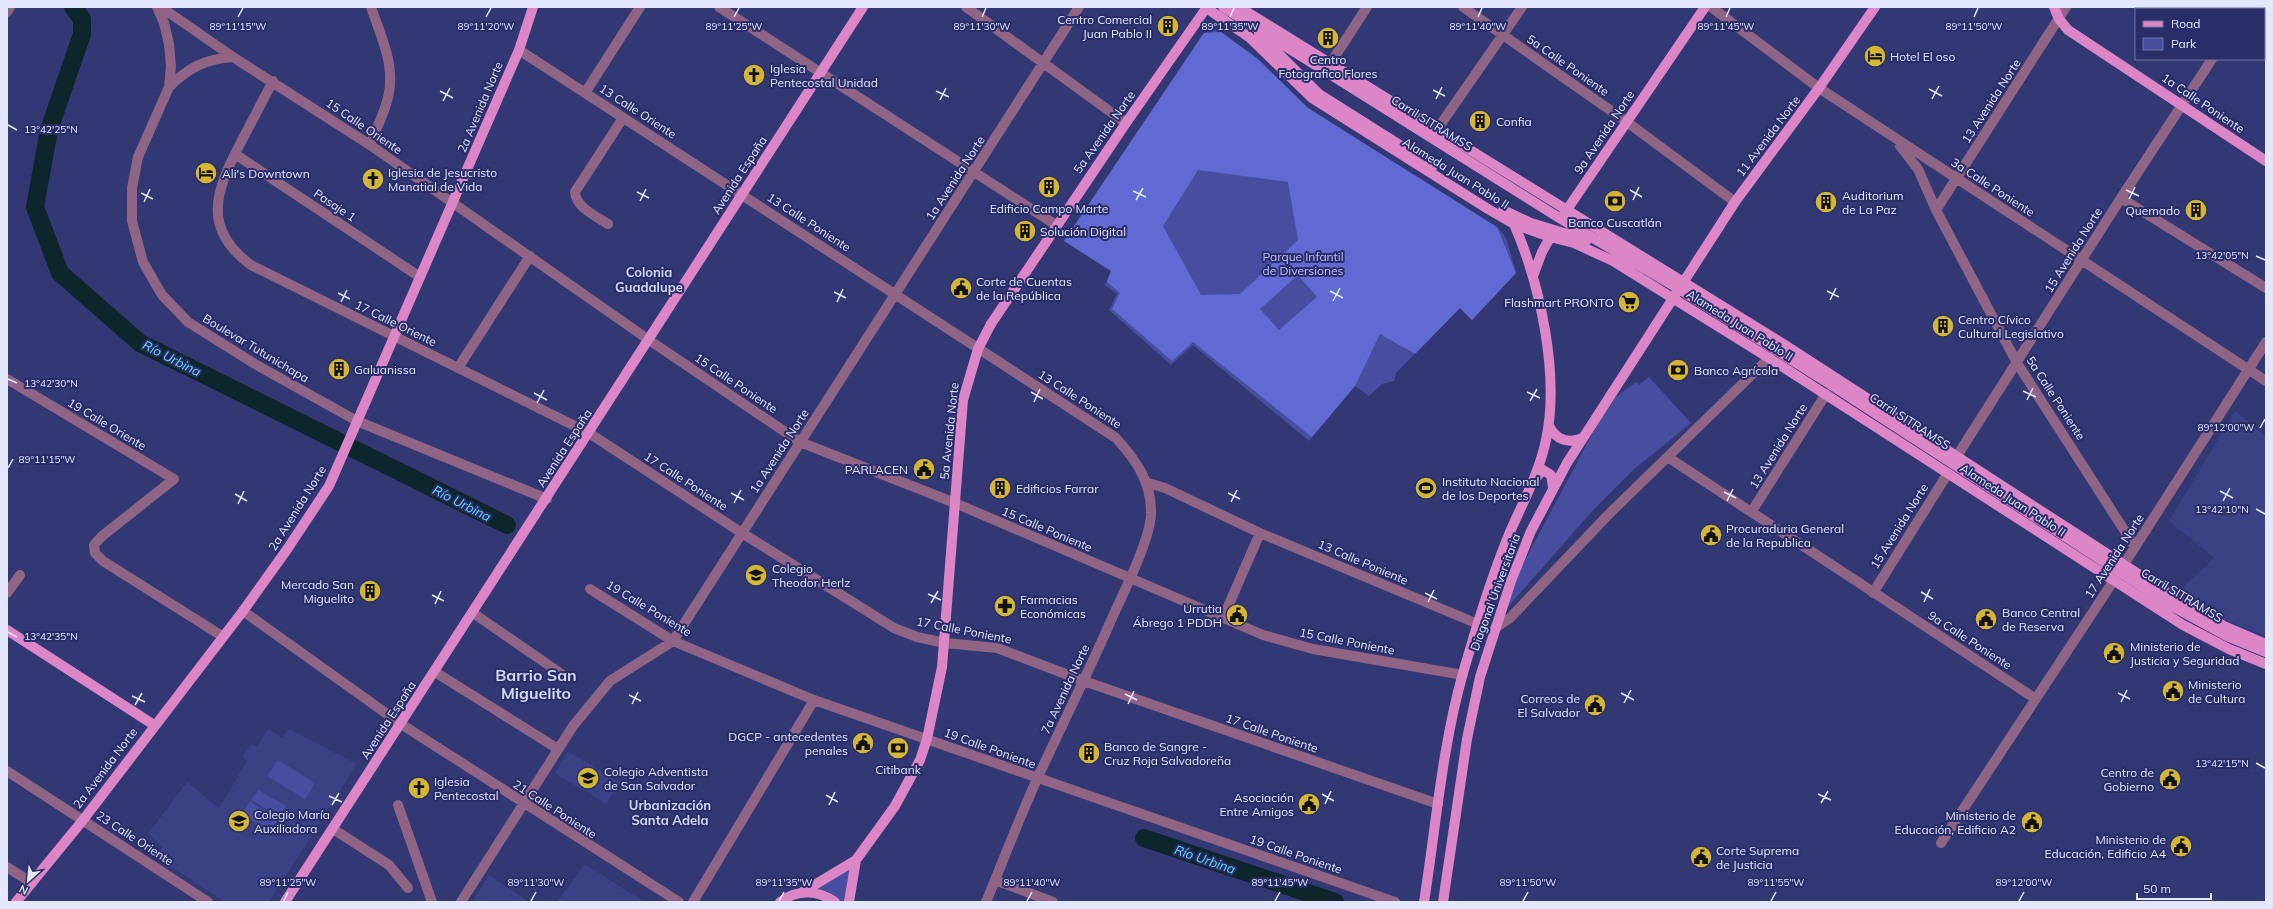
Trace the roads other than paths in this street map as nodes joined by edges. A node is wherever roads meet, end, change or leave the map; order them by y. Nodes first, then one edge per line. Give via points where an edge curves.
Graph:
1 (10, 7) edge
2 (157, 7) edge
3 (161, 7) edge
4 (371, 7) edge
5 (533, 7) edge
6 (640, 7) edge
7 (719, 7) edge
8 (863, 7) edge
9 (966, 7) edge
10 (1079, 7) edge
11 (1206, 7) edge
12 (1223, 7) edge
13 (1239, 7) edge
14 (1367, 7) edge
15 (1463, 7) edge
16 (1522, 7) edge
17 (1705, 7) edge
18 (1711, 7) edge
19 (1875, 7) edge
20 (2054, 7) edge
21 (2066, 7) edge
22 (7, 12) edge
23 (2059, 19) junction
24 (1248, 23) junction
25 (1502, 34) junction
26 (519, 50) junction
27 (233, 57) junction
28 (2211, 60) edge
29 (1330, 64) junction
30 (1043, 65) junction
31 (821, 73) junction
32 (273, 81) junction
33 (169, 88) junction
34 (1819, 88) junction
35 (585, 93) junction
36 (2182, 105) junction
37 (623, 118) junction
38 (1627, 122) junction
39 (1126, 123) junction
40 (1436, 131) junction
41 (1890, 136) junction
42 (370, 145) junction
43 (235, 154) junction
44 (2266, 161) edge
45 (975, 171) junction
46 (1956, 178) junction
47 (743, 194) junction
48 (2121, 198) junction
49 (454, 202) junction
50 (1735, 202) junction
51 (1936, 210) junction
52 (1564, 215) junction
53 (608, 224) dead end
54 (1514, 224) junction
55 (1056, 225) junction
56 (1552, 234) junction
57 (1603, 244) junction
58 (530, 256) junction
59 (2082, 261) junction
60 (1533, 276) junction
61 (420, 277) junction
62 (2266, 288) edge
63 (1679, 290) junction
64 (895, 294) junction
65 (395, 336) junction
66 (649, 340) junction
67 (2266, 342) edge
68 (1769, 358) junction
69 (2017, 363) junction
70 (458, 368) junction
71 (2249, 370) junction
72 (7, 379) edge
73 (2266, 381) edge
74 (1826, 394) junction
75 (357, 422) junction
76 (1549, 426) junction
77 (589, 433) junction
78 (1583, 438) junction
79 (800, 442) junction
80 (1957, 456) junction
81 (1669, 458) junction
82 (1948, 473) junction
83 (1534, 479) junction
84 (1148, 483) junction
85 (1553, 487) junction
86 (547, 499) junction
87 (955, 503) junction
88 (1752, 511) junction
89 (1260, 533) junction
90 (742, 534) junction
91 (2135, 547) junction
92 (2119, 572) junction
93 (20, 575) dead end
94 (1130, 579) junction
95 (590, 589) dead end
96 (7, 592) edge
97 (1873, 593) junction
98 (243, 611) junction
99 (473, 613) junction
100 (1222, 618) junction
101 (1478, 624) junction
102 (1495, 628) junction
103 (7, 630) edge
104 (222, 636) junction
105 (673, 641) junction
106 (945, 643) junction
107 (2266, 644) edge
108 (2266, 652) edge
109 (2266, 664) edge
110 (435, 672) junction
111 (563, 675) dead end
112 (1462, 675) junction
113 (1084, 681) junction
114 (2036, 699) junction
115 (814, 700) junction
116 (401, 724) junction
117 (154, 725) junction
118 (927, 739) junction
119 (558, 749) junction
120 (7, 770) edge
121 (1037, 780) junction
122 (523, 804) junction
123 (1438, 804) junction
124 (398, 805) dead end
125 (83, 820) junction
126 (333, 829) junction
127 (1941, 843) dead end
128 (856, 860) junction
129 (7, 867) edge
130 (995, 880) junction
131 (32, 883) junction
132 (408, 888) dead end
133 (800, 893) junction
134 (16, 902) edge
135 (208, 902) edge
136 (285, 902) edge
137 (432, 902) edge
138 (461, 902) edge
139 (678, 902) edge
140 (693, 902) edge
141 (780, 902) edge
142 (835, 902) edge
143 (849, 902) edge
144 (986, 902) edge
145 (1052, 902) edge
146 (1395, 902) edge
147 (1424, 902) edge
148 (1443, 902) edge

1 - 22 street
2 - 33 street, Boulevar Tutunichapa via 169,44
3 - 27 street, 15 Calle Oriente
4 - 42 street via 386,53 390,84
5 - 26 main road, 2a Avenida Norte
6 - 35 street
7 - 31 street
8 - 31 main road, Avenida España
9 - 30 street
10 - 30 street, 1a Avenida Norte
11 - 39 main road, 5a Avenida Norte
11 - 54 main road, Alameda Juan Pablo II via 1249,37 1312,98
12 - 24 main road, Carril SITRAMSS
13 - 29 main road, Alameda Juan Pablo II
14 - 29 street
15 - 25 street, 5a Calle Poniente
16 - 25 street
17 - 38 main road, 9a Avenida Norte
18 - 34 street, 3a Calle Poniente
19 - 34 main road, 11 Avenida Norte
20 - 23 main road, 1a Calle Poniente
21 - 23 street, 13 Avenida Norte
23 - 36 main road, 1a Calle Poniente via 2068,30
23 - 46 street, 13 Avenida Norte
24 - 52 main road, Carril SITRAMSS
24 - 56 main road, Carril SITRAMSS via 1319,94 1500,209
25 - 38 street, 5a Calle Poniente
25 - 40 street
26 - 35 street, 13 Calle Oriente
26 - 49 main road, 2a Avenida Norte
27 - 32 street, 15 Calle Oriente
27 - 33 street, Boulevar Tutunichapa via 214,58 197,64 181,74
28 - 36 street, 15 Avenida Norte
29 - 40 main road, Alameda Juan Pablo II
30 - 39 street
30 - 45 street, 1a Avenida Norte
31 - 45 street
31 - 47 main road, Avenida España
32 - 42 street, 15 Calle Oriente
32 - 43 street, 17 Calle Oriente
33 - 75 street, Boulevar Tutunichapa via 138,157 132,188 132,221 143,262 162,295 188,322 255,364
34 - 41 street, 3a Calle Poniente
34 - 50 main road, 11 Avenida Norte
35 - 37 street, 13 Calle Oriente
36 - 44 main road, 1a Calle Poniente
36 - 48 street, 15 Avenida Norte
37 - 47 street, 13 Calle Oriente
37 - 53 street via 575,192 575,199 579,205
38 - 50 street, 5a Calle Poniente
38 - 52 main road, 9a Avenida Norte
39 - 55 main road, 5a Avenida Norte
40 - 52 main road, Alameda Juan Pablo II
41 - 46 street, 3a Calle Poniente
41 - 51 street, 5a Calle Poniente via 1918,169
42 - 49 street, 15 Calle Oriente
43 - 61 street, Pasaje 1
43 - 65 street, 17 Calle Oriente via 219,191 217,206 224,239 237,254 267,275
45 - 55 street
45 - 64 street, 1a Avenida Norte
46 - 51 street, 13 Avenida Norte
46 - 59 street, 3a Calle Poniente
47 - 64 street, 13 Calle Poniente
47 - 66 main road, Avenida España
48 - 59 street, 15 Avenida Norte
48 - 62 street
49 - 58 street, 15 Calle Oriente
49 - 61 main road, 2a Avenida Norte
50 - 63 main road, 11 Avenida Norte
51 - 69 street, 5a Calle Poniente
52 - 56 main road, 9a Avenida Norte
52 - 57 main road, Carril SITRAMSS
52 - 63 main road, Alameda Juan Pablo II
54 - 56 main road, Alameda Juan Pablo II
54 - 60 main road, Diagonal Universitaria
55 - 87 main road, 5a Avenida Norte, bridge via 991,324 974,357 963,400
56 - 57 main road, Carril SITRAMSS
56 - 60 main road, 9a Avenida Norte
56 - 63 main road, Alameda Juan Pablo II
57 - 63 main road, Carril SITRAMSS
58 - 66 street, 15 Calle Oriente
58 - 70 street
59 - 69 street, 15 Avenida Norte
59 - 71 street, 3a Calle Poniente
60 - 76 main road, Diagonal Universitaria via 1552,382
61 - 65 main road, 2a Avenida Norte
63 - 68 main road, Alameda Juan Pablo II
63 - 78 main road, Diagonal Universitaria
63 - 80 main road, Alameda Juan Pablo II
63 - 92 main road, Carril SITRAMSS via 1834,386
64 - 79 street, 1a Avenida Norte
64 - 84 street, 13 Calle Poniente via 1116,438 1141,468
65 - 70 street, 17 Calle Oriente
65 - 75 main road, 2a Avenida Norte
66 - 77 main road, Avenida España
66 - 79 street, 15 Calle Poniente
67 - 71 street, 17 Avenida Norte
68 - 74 main road, Alameda Juan Pablo II
68 - 81 street
69 - 80 street, 15 Avenida Norte
69 - 91 street, 5a Calle Poniente
70 - 77 street, 17 Calle Oriente
71 - 73 street, 3a Calle Poniente
71 - 91 street, 17 Avenida Norte
72 - 104 street, 19 Calle Oriente via 174,479 101,536 94,545 95,553 103,561
74 - 82 main road, Alameda Juan Pablo II
74 - 88 street, 13 Avenida Norte
75 - 86 street, Boulevar Tutunichapa
75 - 98 main road, 2a Avenida Norte via 329,486
76 - 78 main road via 1557,437 1563,440
76 - 83 main road, Diagonal Universitaria
77 - 86 main road, Avenida España
77 - 90 street, 17 Calle Poniente
78 - 85 main road, Diagonal Universitaria
79 - 87 street, 15 Calle Poniente
79 - 90 street, 1a Avenida Norte
80 - 92 main road, Alameda Juan Pablo II
81 - 88 street, 9a Calle Poniente
81 - 102 street via 1609,514 1510,618
82 - 92 main road, Alameda Juan Pablo II
82 - 97 street, 15 Avenida Norte
83 - 85 main road via 1543,470 1547,471 1551,475
83 - 101 main road, Diagonal Universitaria via 1510,532
84 - 89 street, 13 Calle Poniente via 1165,488
84 - 94 street, 7a Avenida Norte via 1150,516 1147,532
85 - 102 main road, Diagonal Universitaria via 1517,566
86 - 99 main road, Avenida España
87 - 94 street, 15 Calle Poniente
87 - 106 main road, 5a Avenida Norte
88 - 97 street, 9a Calle Poniente
89 - 100 street
89 - 101 street, 13 Calle Poniente
90 - 105 street, 1a Avenida Norte
90 - 106 street, 17 Calle Poniente via 894,628 917,637
91 - 92 street, 17 Avenida Norte
92 - 107 main road, Alameda Juan Pablo II via 2224,626
92 - 108 main road, Carril SITRAMSS via 2199,622
92 - 109 main road, Alameda Juan Pablo II via 2189,628 2229,650
92 - 114 street, 17 Avenida Norte
93 - 96 street
94 - 100 street, 15 Calle Poniente
94 - 113 street, 7a Avenida Norte
95 - 105 street, 19 Calle Poniente
97 - 114 street, 9a Calle Poniente
98 - 104 main road, 2a Avenida Norte
98 - 116 street, 21 Calle Poniente
99 - 110 main road, Avenida España
99 - 111 street
100 - 112 street, 15 Calle Poniente via 1263,635 1312,649
101 - 112 main road, Diagonal Universitaria
102 - 148 main road, Diagonal Universitaria via 1480,677 1467,739
103 - 117 main road
104 - 117 main road, 2a Avenida Norte
105 - 115 street, 19 Calle Poniente
105 - 119 street, 1a Avenida Norte via 610,681 573,726
106 - 113 street, 17 Calle Poniente via 997,648
106 - 118 main road, 5a Avenida Norte
110 - 116 main road, Avenida España
110 - 119 street
112 - 123 main road, Diagonal Universitaria
113 - 121 street, 7a Avenida Norte
113 - 123 street, 17 Calle Poniente
114 - 127 street, 17 Avenida Norte
115 - 118 street, 19 Calle Poniente
115 - 140 street
116 - 122 street, 21 Calle Poniente
116 - 126 main road, Avenida España
117 - 125 main road, 2a Avenida Norte
118 - 121 street, 19 Calle Poniente
118 - 128 main road, 5a Avenida Norte via 914,772 895,806
119 - 122 street, 1a Avenida Norte
120 - 125 street, 23 Calle Oriente
121 - 130 street, 7a Avenida Norte
121 - 146 street, 19 Calle Poniente
122 - 138 street, 1a Avenida Norte
122 - 139 street, 21 Calle Poniente
123 - 147 main road, Diagonal Universitaria
124 - 137 street
125 - 131 main road, 2a Avenida Norte
125 - 135 street, 23 Calle Oriente
126 - 132 street via 389,865
126 - 136 main road, Avenida España
128 - 133 main road, 5a Avenida Norte
128 - 143 main road, 5a Avenida Norte
129 - 131 street
130 - 144 street, 7a Avenida Norte
130 - 145 street
131 - 134 main road, 2a Avenida Norte
133 - 141 main road, 5a Avenida Norte
133 - 142 main road via 816,893

